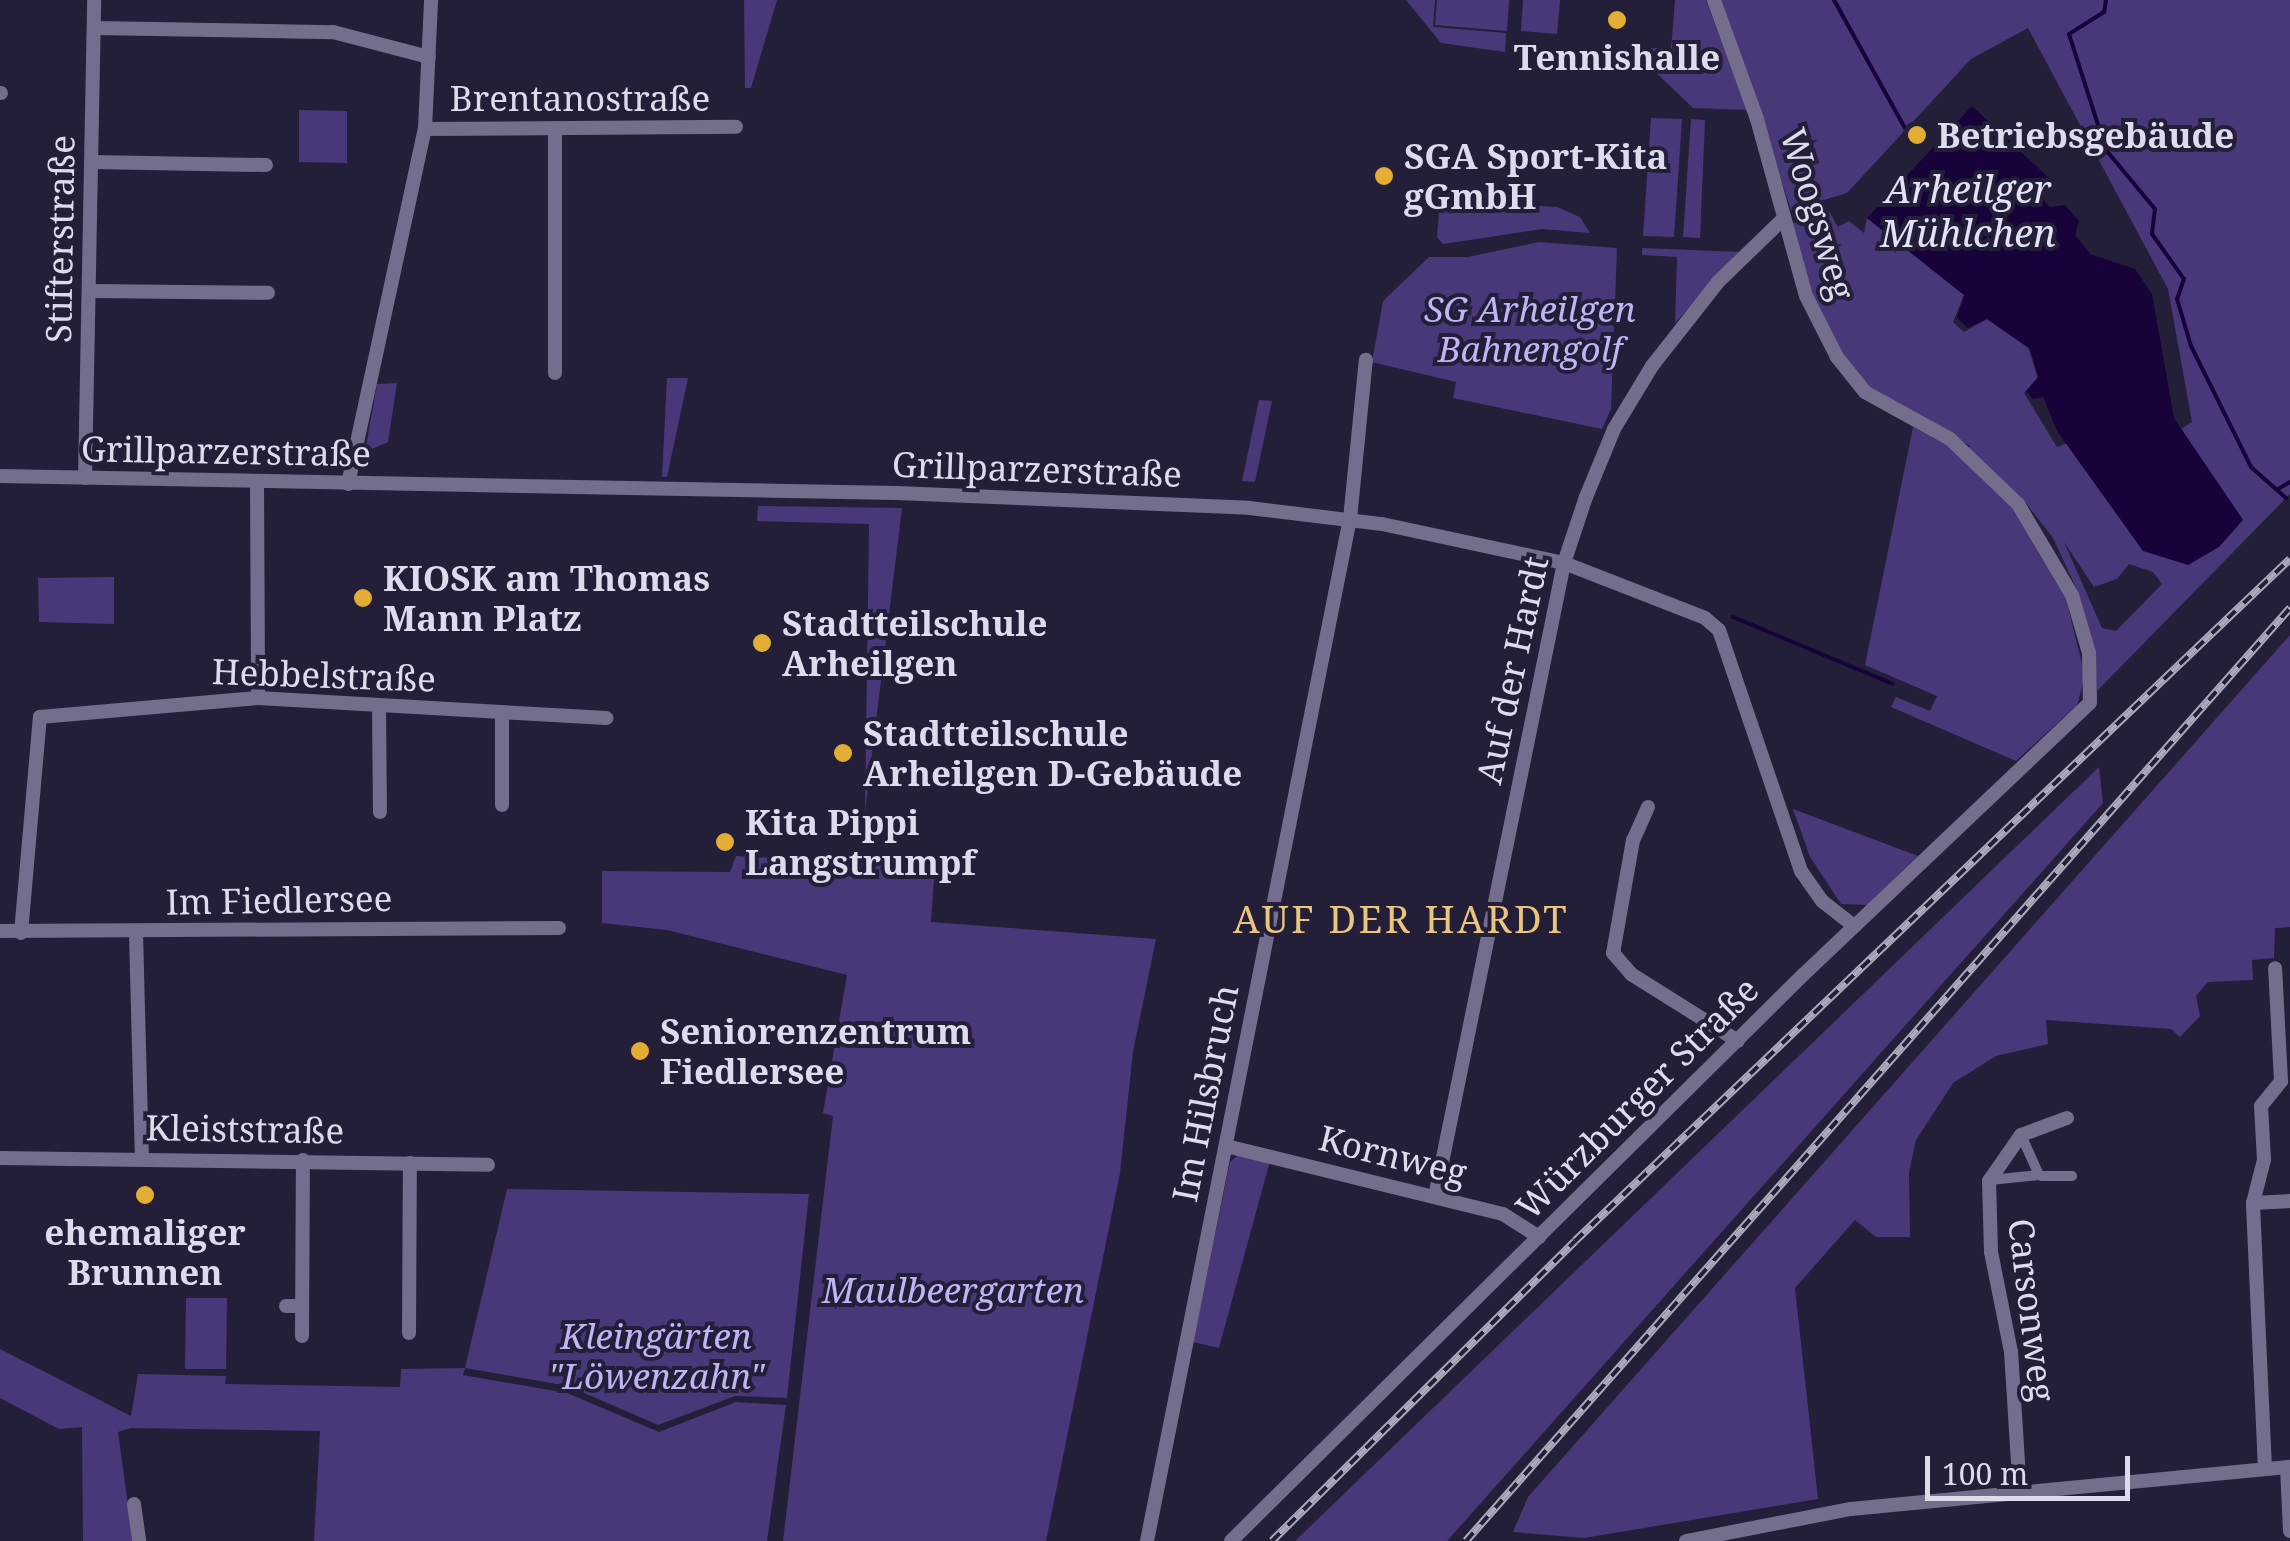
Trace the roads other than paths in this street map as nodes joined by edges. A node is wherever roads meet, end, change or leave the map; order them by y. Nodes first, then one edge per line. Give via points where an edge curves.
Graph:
1 (94, 0) edge
2 (430, 0) edge
3 (1714, 0) edge
4 (94, 28) junction
5 (429, 56) junction
6 (736, 127) dead end
7 (555, 128) junction
8 (425, 129) junction
9 (92, 162) junction
10 (266, 165) dead end
11 (1784, 218) junction
12 (90, 291) junction
13 (268, 293) dead end
14 (1366, 360) dead end
15 (555, 373) dead end
16 (0, 476) edge
17 (86, 478) junction
18 (257, 482) junction
19 (348, 484) junction
20 (1350, 519) junction
21 (1564, 563) junction
22 (258, 698) junction
23 (2090, 703) joint
24 (379, 705) junction
25 (502, 712) junction
26 (606, 718) dead end
27 (502, 805) dead end
28 (1648, 808) dead end
29 (380, 812) dead end
30 (1854, 926) junction
31 (559, 928) dead end
32 (0, 931) edge
33 (21, 933) junction
34 (136, 933) junction
35 (2276, 968) dead end
36 (1738, 1040) junction
37 (2067, 1118) dead end
38 (2021, 1136) junction
39 (1226, 1146) junction
40 (142, 1156) junction
41 (0, 1158) edge
42 (302, 1160) junction
43 (410, 1164) junction
44 (488, 1165) dead end
45 (2041, 1176) dead end
46 (2072, 1176) dead end
47 (1988, 1180) junction
48 (1435, 1197) junction
49 (2290, 1202) edge
50 (2253, 1203) junction
51 (1539, 1237) junction
52 (409, 1333) dead end
53 (302, 1336) dead end
54 (2288, 1467) edge
55 (2265, 1469) junction
56 (2020, 1494) junction
57 (134, 1504) dead end
58 (2290, 1531) edge
59 (139, 1541) edge
60 (1147, 1541) edge
61 (1231, 1541) edge
62 (1686, 1541) edge

1 - 4 street, Stifterstraße
2 - 5 street
3 - 11 street, Woogsweg
4 - 5 street via 332,32
4 - 9 street, Stifterstraße
5 - 8 street
6 - 7 street, Brentanostraße
7 - 8 street, Brentanostraße
7 - 15 street
8 - 19 street
9 - 10 street
9 - 12 street, Stifterstraße
11 - 21 street, Auf der Hardt via 1718,282 1652,366 1614,428
11 - 23 street, Woogsweg via 1806,296 1848,374 1865,392 1950,438 1986,467 2046,542 2072,595 2089,654
12 - 13 street
12 - 17 street, Stifterstraße
14 - 20 street, Im Hilsbruch
16 - 17 street, Grillparzerstraße
17 - 18 street, Grillparzerstraße
18 - 19 street, Grillparzerstraße
18 - 22 street
19 - 20 street, Grillparzerstraße via 897,493 1250,508
20 - 21 street, Grillparzerstraße
20 - 39 street, Im Hilsbruch
21 - 30 street, Grillparzerstraße via 1705,618 1719,630 1802,871 1822,901
21 - 48 street, Auf der Hardt
22 - 24 street, Hebbelstraße
22 - 33 street, Hebbelstraße via 40,717
23 - 30 street, Würzburger Straße
24 - 25 street, Hebbelstraße
24 - 29 street
25 - 26 street, Hebbelstraße
25 - 27 street
28 - 36 street via 1633,840 1614,953 1631,974
30 - 36 street, Würzburger Straße
31 - 34 street, Im Fiedlersee
32 - 33 street, Im Fiedlersee
33 - 34 street, Im Fiedlersee
34 - 40 street
35 - 50 street via 2281,1080 2261,1106 2264,1160
36 - 51 street, Würzburger Straße
37 - 38 street
38 - 47 street, Carsonweg
38 - 47 street via 2039,1174
39 - 48 street, Kornweg
39 - 60 street, Im Hilsbruch
40 - 41 street, Kleiststraße
40 - 42 street, Kleiststraße
42 - 43 street, Kleiststraße
42 - 53 street via 294,1306
43 - 44 street, Kleiststraße
43 - 52 street
45 - 46 street, Carsonweg
47 - 56 street, Carsonweg via 1991,1252 2011,1352
48 - 51 street, Kornweg via 1518,1219
49 - 50 street
50 - 55 street
51 - 61 street, Würzburger Straße
54 - 55 street
54 - 58 street
55 - 56 street
56 - 62 street via 1851,1509
57 - 59 street

